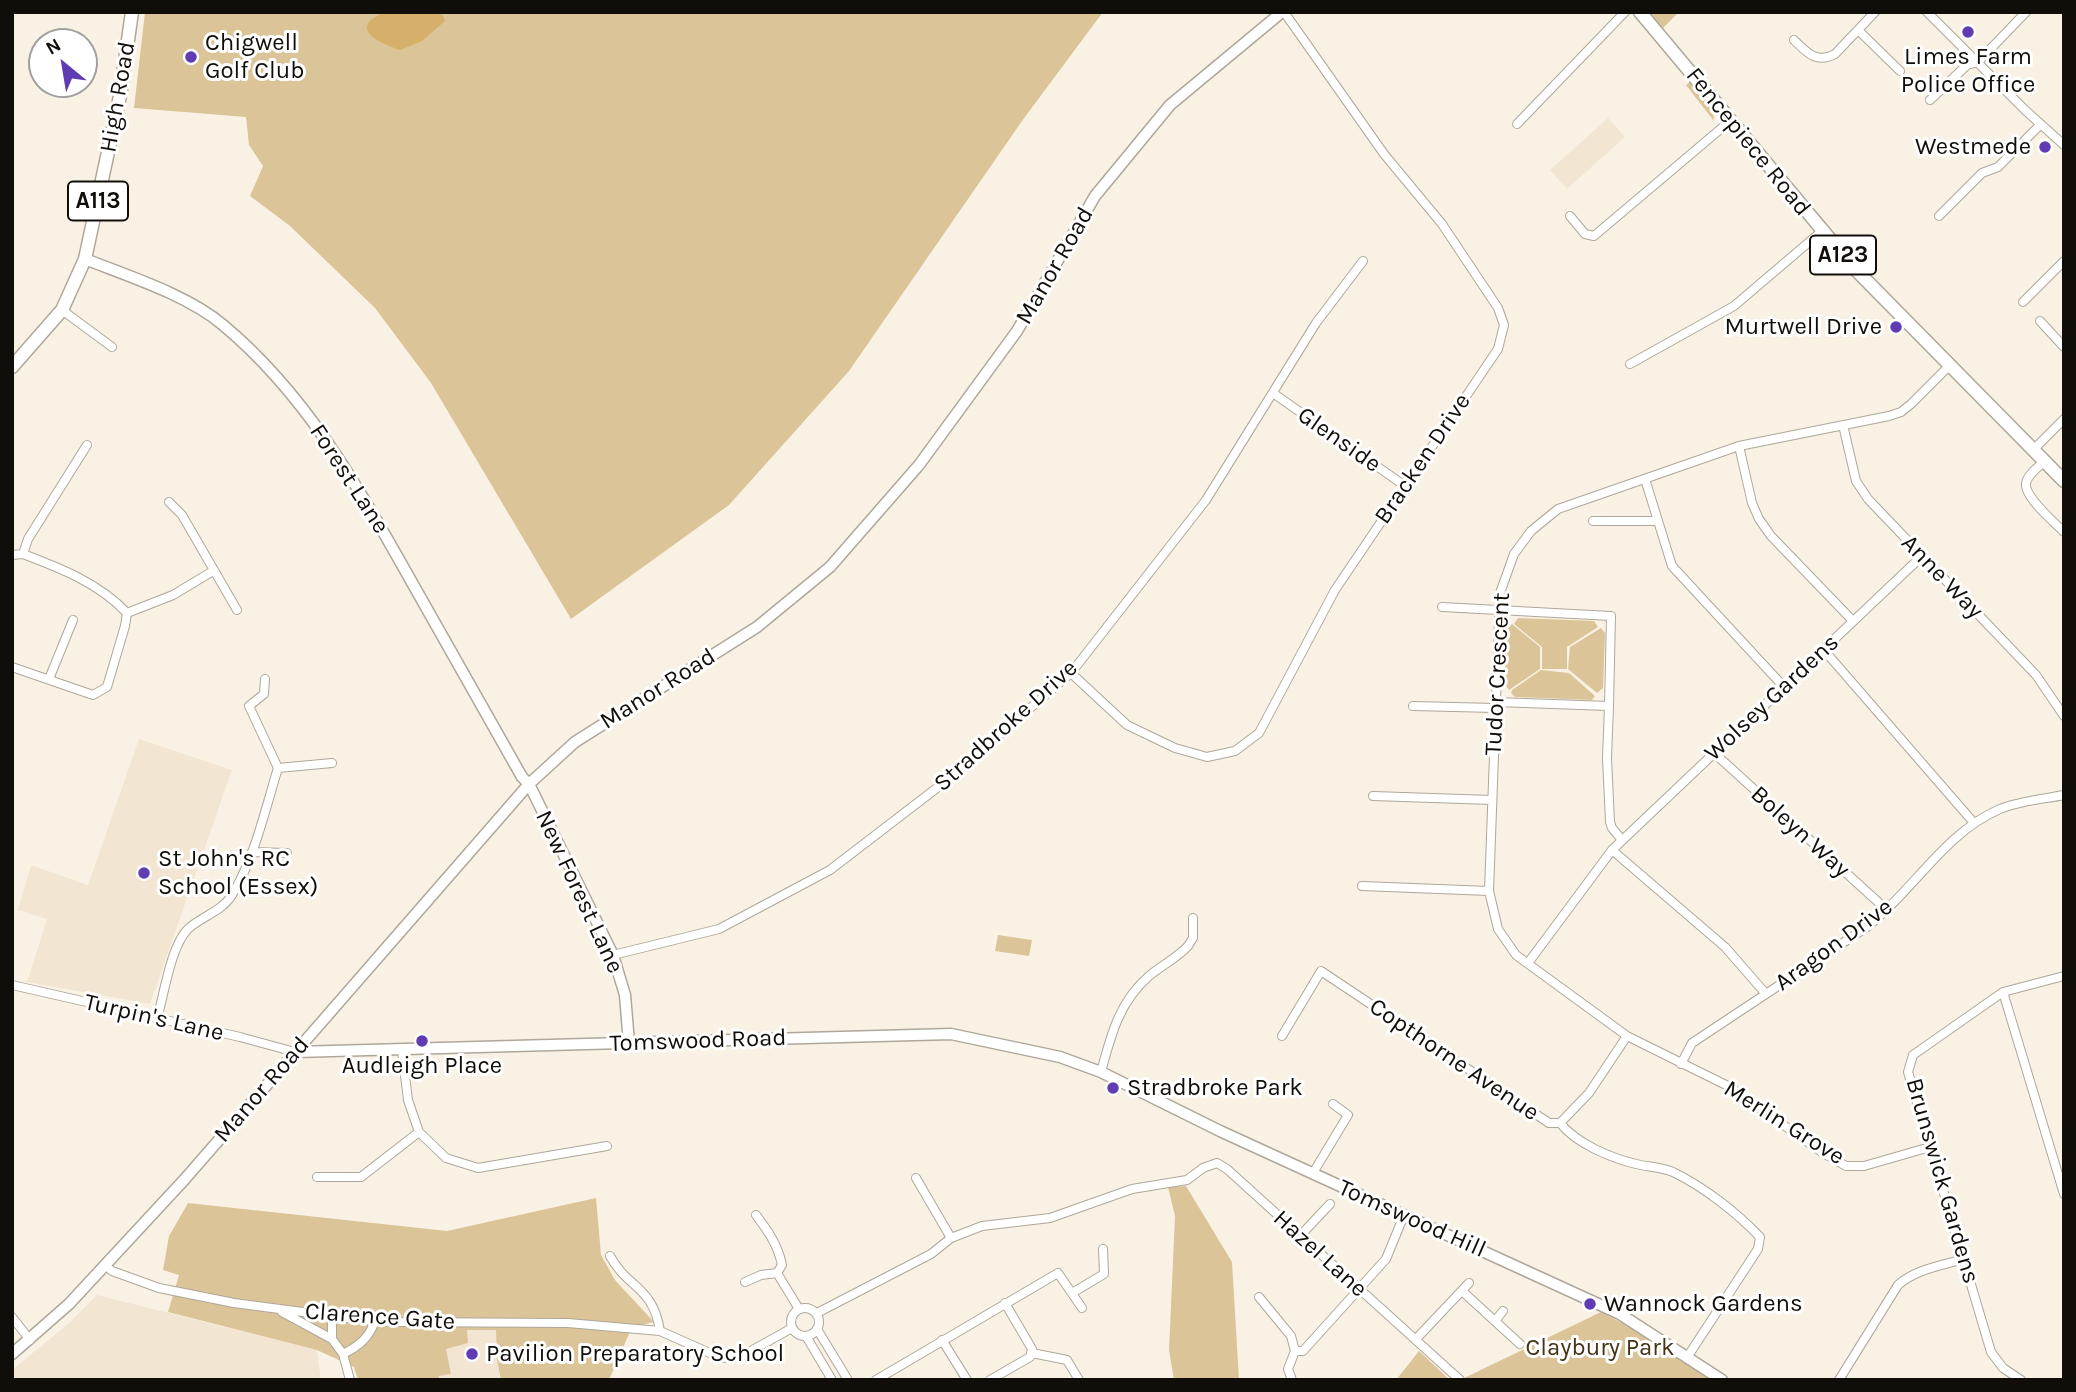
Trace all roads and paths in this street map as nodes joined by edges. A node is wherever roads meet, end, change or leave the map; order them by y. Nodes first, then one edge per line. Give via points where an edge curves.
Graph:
1 (132, 12) edge
2 (1282, 12) edge
3 (1625, 12) edge
4 (1640, 12) edge
5 (1875, 12) edge
6 (1927, 12) edge
7 (2026, 12) edge
8 (1858, 30) junction
9 (1794, 40) dead end
10 (1978, 62) junction
11 (1900, 71) dead end
12 (1930, 100) dead end
13 (1730, 121) junction
14 (1517, 124) dead end
15 (2040, 125) junction
16 (2064, 147) edge
17 (1570, 216) dead end
18 (1939, 216) dead end
19 (1822, 231) junction
20 (85, 259) junction
21 (1363, 261) dead end
22 (2064, 261) edge
23 (2023, 302) dead end
24 (62, 310) junction
25 (2040, 321) dead end
26 (112, 347) dead end
27 (2064, 347) edge
28 (13, 363) edge
29 (1630, 364) dead end
30 (1951, 364) junction
31 (1273, 393) junction
32 (2064, 419) edge
33 (1843, 425) junction
34 (87, 445) dead end
35 (1739, 446) junction
36 (2034, 449) junction
37 (2045, 461) junction
38 (1645, 479) junction
39 (2064, 481) edge
40 (1405, 486) junction
41 (169, 502) dead end
42 (1593, 521) dead end
43 (1658, 521) junction
44 (2064, 532) edge
45 (23, 554) junction
46 (12, 555) edge
47 (1922, 556) junction
48 (214, 571) junction
49 (1442, 607) dead end
50 (237, 610) dead end
51 (1499, 611) junction
52 (127, 613) junction
53 (73, 620) dead end
54 (1853, 621) junction
55 (1824, 649) junction
56 (12, 667) edge
57 (1071, 673) junction
58 (265, 678) dead end
59 (48, 679) junction
60 (1784, 687) junction
61 (1495, 705) junction
62 (1413, 706) dead end
63 (1609, 706) junction
64 (2064, 716) edge
65 (1713, 752) junction
66 (332, 763) dead end
67 (278, 768) junction
68 (529, 784) junction
69 (2064, 795) edge
70 (1373, 796) dead end
71 (1492, 800) junction
72 (1975, 823) junction
73 (1622, 840) junction
74 (1612, 850) junction
75 (252, 852) junction
76 (287, 853) dead end
77 (1362, 886) dead end
78 (1489, 891) junction
79 (1888, 911) junction
80 (1193, 918) dead end
81 (613, 955) junction
82 (1528, 963) junction
83 (2064, 975) edge
84 (12, 985) edge
85 (2003, 992) junction
86 (1766, 994) junction
87 (157, 1019) junction
88 (1282, 1036) dead end
89 (1627, 1036) junction
90 (629, 1043) junction
91 (402, 1051) junction
92 (295, 1052) junction
93 (1681, 1064) junction
94 (1098, 1071) junction
95 (1333, 1104) dead end
96 (1560, 1124) junction
97 (419, 1132) junction
98 (607, 1146) dead end
99 (1930, 1147) junction
100 (1313, 1174) junction
101 (317, 1177) dead end
102 (916, 1178) dead end
103 (2064, 1194) edge
104 (1330, 1204) dead end
105 (756, 1215) dead end
106 (1404, 1215) junction
107 (1299, 1237) junction
108 (951, 1238) junction
109 (1103, 1248) dead end
110 (610, 1256) dead end
111 (1963, 1259) junction
112 (106, 1266) junction
113 (777, 1273) junction
114 (745, 1282) dead end
115 (1469, 1283) dead end
116 (1358, 1290) junction
117 (1462, 1291) junction
118 (1072, 1293) junction
119 (1259, 1297) dead end
120 (1005, 1303) junction
121 (1082, 1308) dead end
122 (276, 1309) junction
123 (799, 1309) junction
124 (1503, 1311) dead end
125 (817, 1313) junction
126 (332, 1316) junction
127 (12, 1317) edge
128 (375, 1321) junction
129 (1495, 1321) junction
130 (792, 1328) junction
131 (817, 1329) junction
132 (660, 1331) junction
133 (806, 1336) junction
134 (332, 1339) junction
135 (1416, 1339) junction
136 (30, 1340) junction
137 (942, 1340) junction
138 (1520, 1345) dead end
139 (1299, 1351) junction
140 (1032, 1353) junction
141 (12, 1354) edge
142 (343, 1354) junction
143 (1688, 1356) junction
144 (350, 1380) edge
145 (832, 1380) edge
146 (848, 1380) edge
147 (876, 1380) edge
148 (967, 1380) edge
149 (990, 1380) edge
150 (1079, 1380) edge
151 (1293, 1380) edge
152 (1460, 1380) edge
153 (1721, 1380) edge
154 (1839, 1380) edge
155 (2021, 1380) edge

1 - 20 main road, High Road / A113 via 120,96
2 - 40 street, Bracken Drive via 1384,154 1442,224 1504,325 1498,349
2 - 68 street, Manor Road via 1170,105 1095,197 1017,331 919,466 830,567 757,627 575,742
3 - 14 street
4 - 13 main road, Fencepiece Road / A123
5 - 8 street
6 - 10 street
7 - 10 street
8 - 9 street via 1827,59 1815,58
8 - 11 street
10 - 12 street via 1967,65
10 - 15 street
13 - 17 street via 1594,236 1585,234
13 - 19 main road, Fencepiece Road / A123
15 - 16 street
15 - 18 street
19 - 29 street via 1734,306
19 - 30 main road, Fencepiece Road / A123
20 - 24 main road, High Road / A113
20 - 68 street, Forest Lane via 174,295 221,323 301,406 342,461
21 - 31 street, Stradbroke Drive via 1316,323
22 - 23 street
24 - 26 street
24 - 28 main road, High Road / A113
25 - 27 street
30 - 33 street, Tudor Crescent via 1901,412
30 - 36 main road, Fencepiece Road / A123
31 - 40 street, Glenside
31 - 57 street, Stradbroke Drive via 1206,500
32 - 36 street
33 - 35 street, Tudor Crescent
33 - 47 street, Anne Way via 1856,481
34 - 45 street
35 - 38 street, Tudor Crescent
35 - 54 street via 1759,519
36 - 37 main road, Fencepiece Road / A123
37 - 39 main road, Fencepiece Road / A123
37 - 44 street via 2030,475 2028,494
38 - 43 street
38 - 51 street, Tudor Crescent via 1558,509 1543,520 1514,554 1500,593
40 - 57 street, Bracken Drive via 1335,590 1259,733 1235,751 1207,757 1175,748 1127,725
41 - 48 street via 182,515
42 - 43 street
43 - 60 street via 1672,566
45 - 46 street
45 - 52 street via 71,573
47 - 54 street, Wolsey Gardens
47 - 64 street, Anne Way via 2036,675
48 - 50 street
48 - 52 street via 173,595
49 - 51 street
51 - 61 street, Tudor Crescent
51 - 63 street via 1611,616
52 - 59 street via 107,687 93,695
53 - 59 street
54 - 55 street, Wolsey Gardens
55 - 60 street, Wolsey Gardens
55 - 72 street
56 - 59 street
57 - 81 street, Stradbroke Drive via 942,785 831,870 719,929
58 - 67 street via 264,694 249,706
60 - 65 street, Wolsey Gardens
61 - 62 street
61 - 63 street
61 - 71 street, Tudor Crescent
63 - 73 street via 1610,822
65 - 73 street, Wolsey Gardens
65 - 79 street, Boleyn Way
66 - 67 street
67 - 75 street
68 - 81 street, New Forest Lane
68 - 92 street, Manor Road
69 - 72 street, Aragon Drive via 2002,808
70 - 71 street
71 - 78 street, Tudor Crescent
72 - 79 street, Aragon Drive via 1955,838
73 - 74 street, Wolsey Gardens
74 - 82 street, Wolsey Gardens
74 - 86 street via 1726,947
75 - 76 street
75 - 87 street via 231,897 189,928 178,943
77 - 78 street
78 - 82 street, Tudor Crescent via 1498,929 1516,955
79 - 86 street, Aragon Drive
80 - 94 street via 1193,938 1188,946 1131,992
81 - 90 street, New Forest Lane via 625,995
82 - 89 street, Tudor Crescent
83 - 85 street, Brunswick Gardens
84 - 87 street, Turpin's Lane
85 - 99 street, Brunswick Gardens via 1913,1055 1909,1072
85 - 103 street
86 - 93 street, Aragon Drive via 1692,1042
87 - 92 street, Turpin's Lane
88 - 96 street, Copthorne Avenue via 1321,971 1549,1123
89 - 93 street, Tudor Crescent
89 - 96 street, Copthorne Avenue via 1589,1093
90 - 91 street, Tomswood Road
90 - 94 street, Tomswood Road via 951,1034 1060,1056
91 - 92 street, Tomswood Road
91 - 97 street via 408,1100
92 - 112 street, Manor Road
93 - 99 street, Merlin Grove via 1730,1087 1846,1166 1864,1166
94 - 100 street, Tomswood Hill
95 - 100 street via 1348,1115
96 - 143 street via 1612,1157 1671,1171 1760,1237 1758,1249
97 - 98 street via 446,1158 478,1168
97 - 101 street via 361,1177
99 - 111 street, Brunswick Gardens
100 - 106 street, Tomswood Hill
102 - 108 street
104 - 107 street
105 - 113 street via 779,1252 782,1265
106 - 116 street via 1386,1259
106 - 143 street, Tomswood Hill via 1620,1314
107 - 108 street, Hazel Lane via 1217,1163 1187,1180 1132,1189 1050,1218 982,1226
107 - 116 street, Hazel Lane
108 - 125 street via 931,1254
109 - 118 street via 1104,1274
110 - 132 street via 650,1300
111 - 154 street via 1919,1272 1898,1285
111 - 155 street, Brunswick Gardens via 1991,1352 2003,1368
112 - 122 street, Clarence Gate via 159,1288
112 - 136 street, Manor Road
113 - 114 street
113 - 123 street
115 - 117 street
116 - 135 street, Hazel Lane
116 - 139 street
117 - 129 street
117 - 135 street
118 - 120 street via 1058,1273
118 - 121 street
119 - 139 street
120 - 137 street
120 - 140 street
122 - 126 street, Clarence Gate
122 - 134 street
123 - 125 street
123 - 130 street via 792,1317
124 - 129 street
125 - 131 street
126 - 128 street, Clarence Gate
126 - 134 street
127 - 136 street
128 - 132 street, Clarence Gate via 568,1323
128 - 142 street via 368,1338
129 - 138 street
130 - 132 street, Clarence Gate via 730,1359
130 - 133 street
131 - 133 street
131 - 146 street
133 - 145 street
134 - 142 street
135 - 152 street, Hazel Lane
136 - 141 street, Manor Road
137 - 147 street
137 - 148 street
139 - 151 street via 1288,1369
140 - 149 street
140 - 150 street via 1067,1360
142 - 144 street
143 - 153 street, Tomswood Hill

